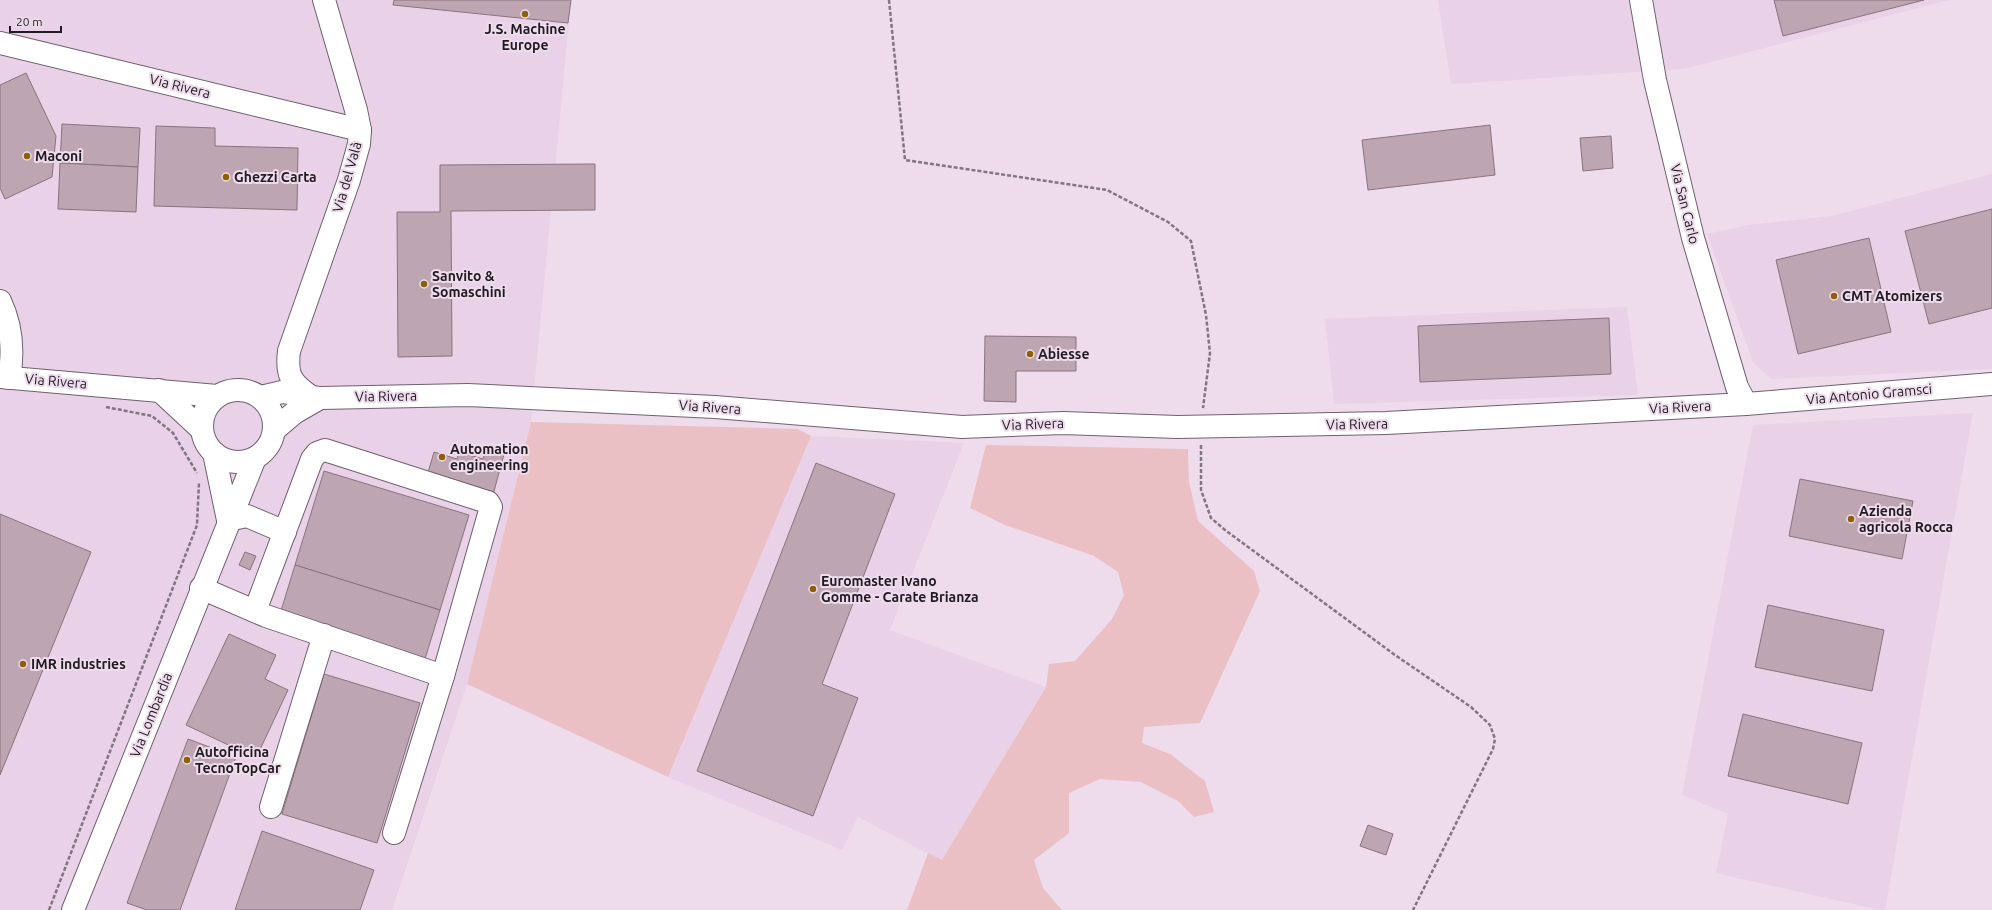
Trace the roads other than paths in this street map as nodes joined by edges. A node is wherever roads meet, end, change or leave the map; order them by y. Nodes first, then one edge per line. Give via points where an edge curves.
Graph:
1 (324, 0) edge
2 (1641, 0) edge
3 (0, 43) edge
4 (360, 130) junction
5 (0, 301) edge
6 (289, 351) junction
7 (5, 377) edge
8 (1992, 384) edge
9 (160, 390) junction
10 (218, 396) junction
11 (259, 396) junction
12 (315, 397) junction
13 (1746, 404) junction
14 (202, 430) junction
15 (274, 430) junction
16 (214, 453) junction
17 (255, 458) junction
18 (228, 520) junction
19 (285, 532) junction
20 (201, 588) junction
21 (255, 611) junction
22 (324, 635) junction
23 (443, 676) junction
24 (271, 807) dead end
25 (394, 834) dead end
26 (73, 910) edge

1 - 4 street, Via del Valà
2 - 13 street, Via San Carlo via 1655,80 1693,238 1737,387
3 - 4 street, Via Rivera
4 - 6 street, Via del Valà via 359,144 349,180
5 - 7 street via 13,347
6 - 11 street, Via del Valà
6 - 12 street, Via del Valà via 290,376 295,384
7 - 9 street, Via Rivera
8 - 13 street, Via Antonio Gramsci
9 - 10 street, Via Rivera
9 - 14 street
10 - 11 street via 237,389 247,390
10 - 14 street via 205,411
11 - 12 street, Via Rivera via 282,392
11 - 15 street via 269,407
12 - 13 street, Via Rivera via 468,395 550,398 715,407 962,427 1063,423 1200,426 1386,424
12 - 15 street, Via Rivera
14 - 16 street via 204,439
15 - 17 street via 264,451
16 - 17 street via 234,462
16 - 18 street
17 - 18 street, Via Lombardia
18 - 19 street via 247,516
18 - 20 street, Via Lombardia
19 - 21 street
19 - 23 street via 312,460 317,453 325,450 488,502 491,507
20 - 21 street
20 - 26 street, Via Lombardia
21 - 22 street
22 - 23 street
22 - 24 street
23 - 25 street

